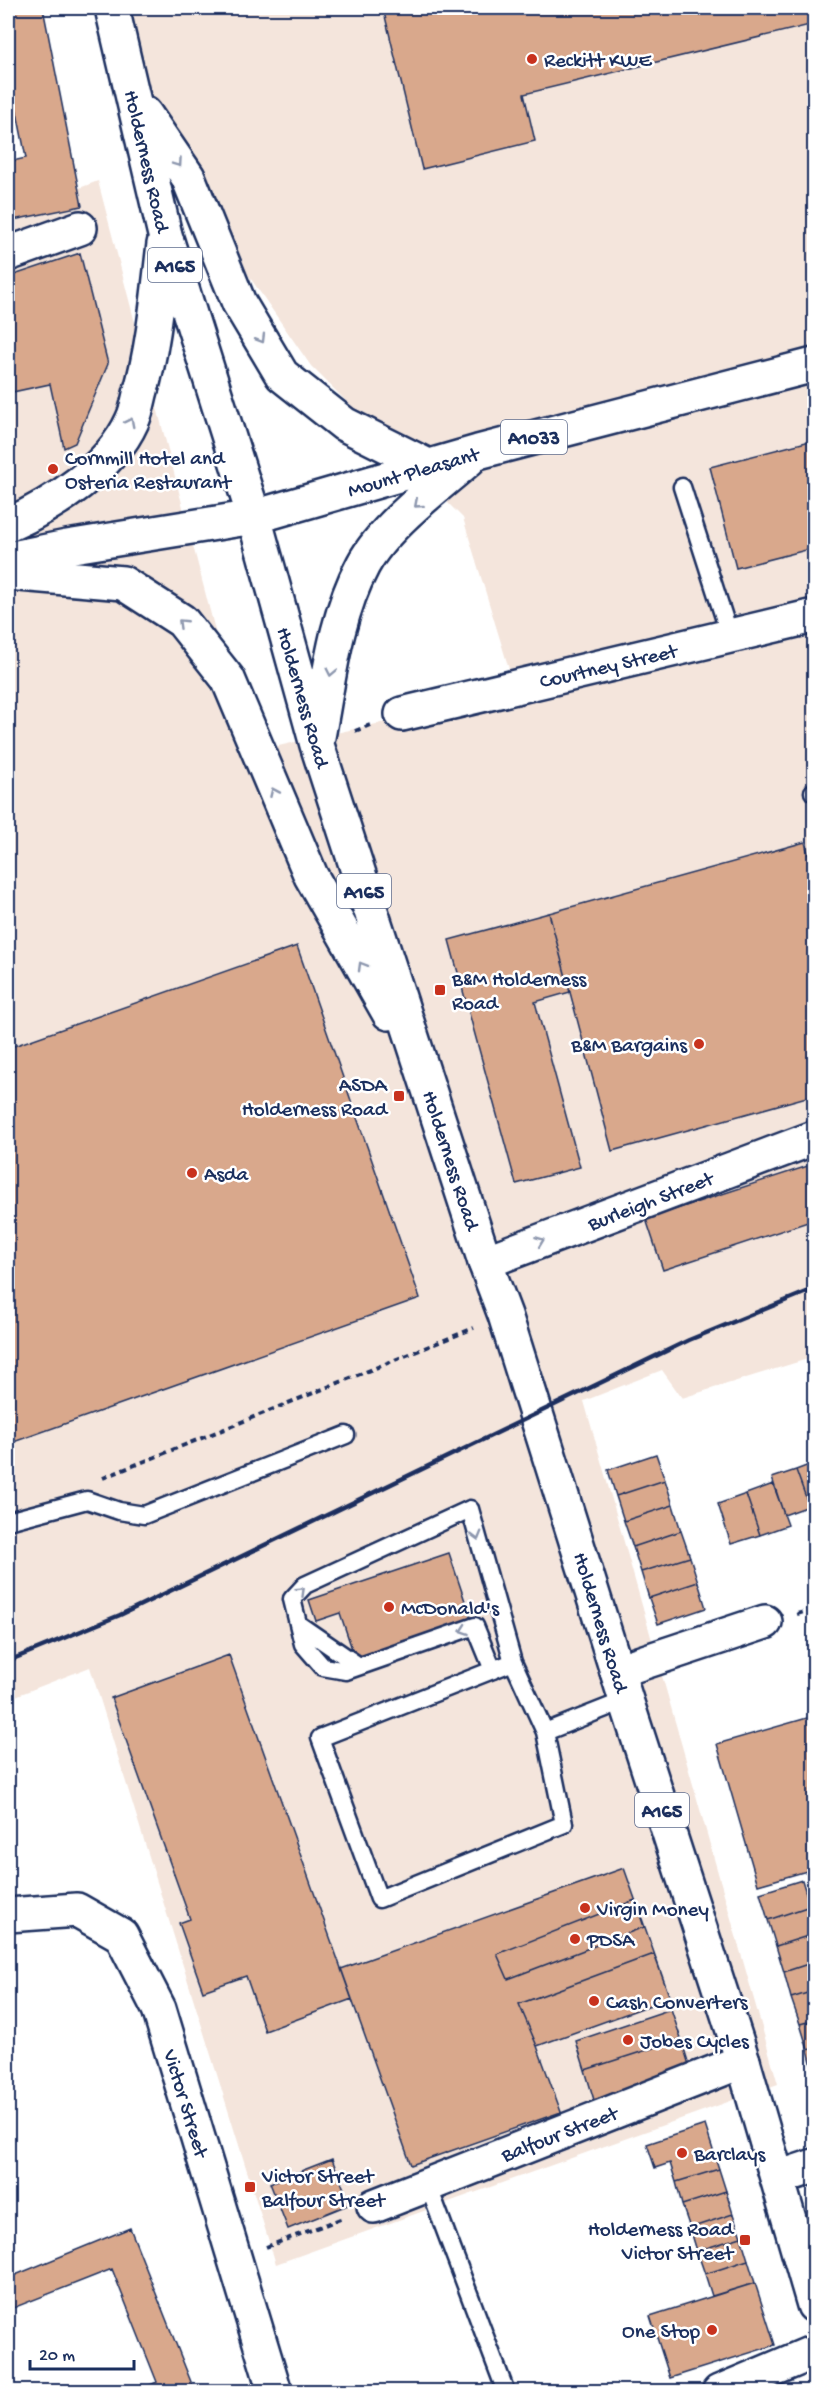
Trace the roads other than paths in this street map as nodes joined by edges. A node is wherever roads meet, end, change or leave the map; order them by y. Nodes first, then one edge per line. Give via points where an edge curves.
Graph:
1 (112, 8) edge
2 (133, 98) junction
3 (80, 228) dead end
4 (165, 235) junction
5 (8, 254) edge
6 (814, 365) edge
7 (478, 452) junction
8 (428, 466) junction
9 (682, 487) dead end
10 (254, 517) junction
11 (8, 525) edge
12 (8, 559) edge
13 (8, 573) edge
14 (814, 616) edge
15 (730, 636) junction
16 (402, 714) road end
17 (316, 745) junction
18 (423, 1071) junction
19 (814, 1137) edge
20 (485, 1262) junction
21 (346, 1435) dead end
22 (8, 1521) edge
23 (765, 1622) dead end
24 (513, 1662) junction
25 (493, 1670) junction
26 (621, 1686) junction
27 (545, 1732) junction
28 (8, 1915) edge
29 (743, 2061) junction
30 (814, 2166) edge
31 (778, 2178) junction
32 (428, 2184) junction
33 (374, 2206) road end
34 (814, 2305) edge
35 (814, 2352) edge
36 (274, 2391) edge
37 (506, 2391) edge
38 (719, 2391) edge

1 - 2 main road, Holderness Road / A165
2 - 4 main road, Holderness Road / A165
2 -> 8 main road via 188,177 239,303 282,375 344,424
3 - 5 main road
4 - 10 main road, Holderness Road / A165
11 -> 4 main road via 64,494 103,464 132,421 149,363
6 - 7 main road, Mount Pleasant / A1033
7 - 8 main road, Mount Pleasant / A1033
7 -> 17 main road via 398,521 364,563 343,611
8 - 10 main road, Mount Pleasant / A1033
9 - 15 lane
10 - 12 main road, Mount Pleasant / A1033
10 - 17 main road, Holderness Road / A165
18 -> 13 main road via 311,876 228,679 182,621 123,583
14 - 15 main road, Courtney Street
15 - 16 main road, Courtney Street
17 - 18 main road, Holderness Road / A165
18 - 20 main road, Holderness Road / A165
20 -> 19 main road, Burleigh Street
20 - 26 main road, Holderness Road / A165
21 - 22 lane via 144,1515 87,1500
23 - 26 main road
24 - 25 lane
25 -> 24 lane via 475,1626 359,1666 298,1624 292,1599 305,1585 470,1509
24 - 27 lane
25 - 27 lane via 320,1738 379,1899 564,1824
26 - 27 lane
26 - 29 main road, Holderness Road / A165
28 - 36 main road, Victor Street via 77,1910 121,1935 159,2009
29 - 31 main road, Holderness Road / A165
29 - 32 main road, Balfour Street
30 - 31 main road
31 - 34 main road, Holderness Road / A165
32 - 33 main road, Balfour Street
32 - 37 lane
35 - 38 main road

